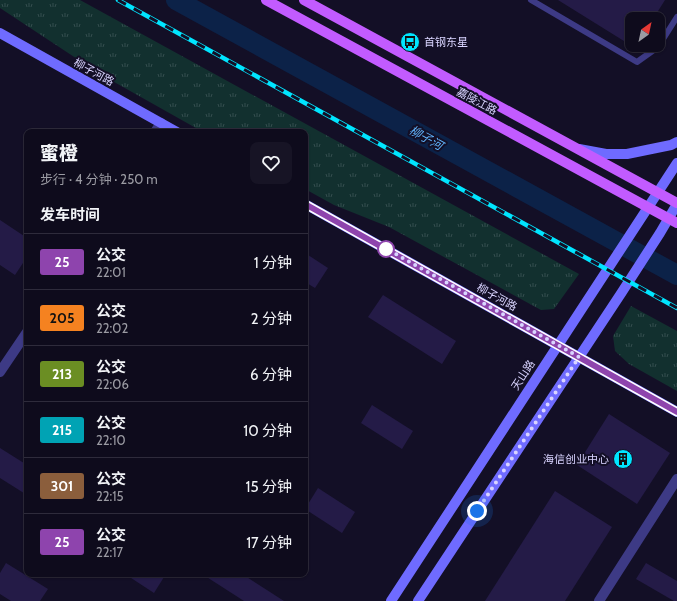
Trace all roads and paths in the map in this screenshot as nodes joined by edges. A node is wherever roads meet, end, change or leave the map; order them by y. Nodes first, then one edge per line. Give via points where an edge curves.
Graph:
1 (266, 0) edge
2 (304, 0) edge
3 (531, 0) edge
4 (677, 16) edge
5 (0, 33) edge
6 (161, 123) junction
7 (157, 129) edge
8 (172, 129) edge
9 (677, 142) edge
10 (578, 148) junction
11 (677, 163) edge
12 (658, 193) junction
13 (677, 204) edge
14 (308, 206) edge
15 (649, 207) junction
16 (673, 221) edge
17 (24, 336) edge
18 (557, 345) junction
19 (579, 357) junction
20 (0, 372) edge
21 (677, 412) edge
22 (677, 480) edge
23 (391, 601) edge
24 (418, 601) edge
25 (600, 601) edge

1 - 15 main road, 嘉陵江路
2 - 10 main road, 嘉陵江路
3 - 4 lane via 637,62 658,46
5 - 6 street, 柳子河路
6 - 7 street
6 - 8 street, 柳子河路
9 - 10 street via 628,154 606,154
10 - 12 main road, 嘉陵江路
11 - 12 street, 天山路
12 - 13 main road, 嘉陵江路
12 - 15 street, 天山路
13 - 16 street
14 - 18 street, 柳子河路
15 - 16 main road, 嘉陵江路
15 - 18 street, 天山路
16 - 19 street via 660,234
17 - 20 street
18 - 19 street, 柳子河路
18 - 23 street, 天山路
19 - 21 street, 柳子河路
19 - 24 street
22 - 25 street

